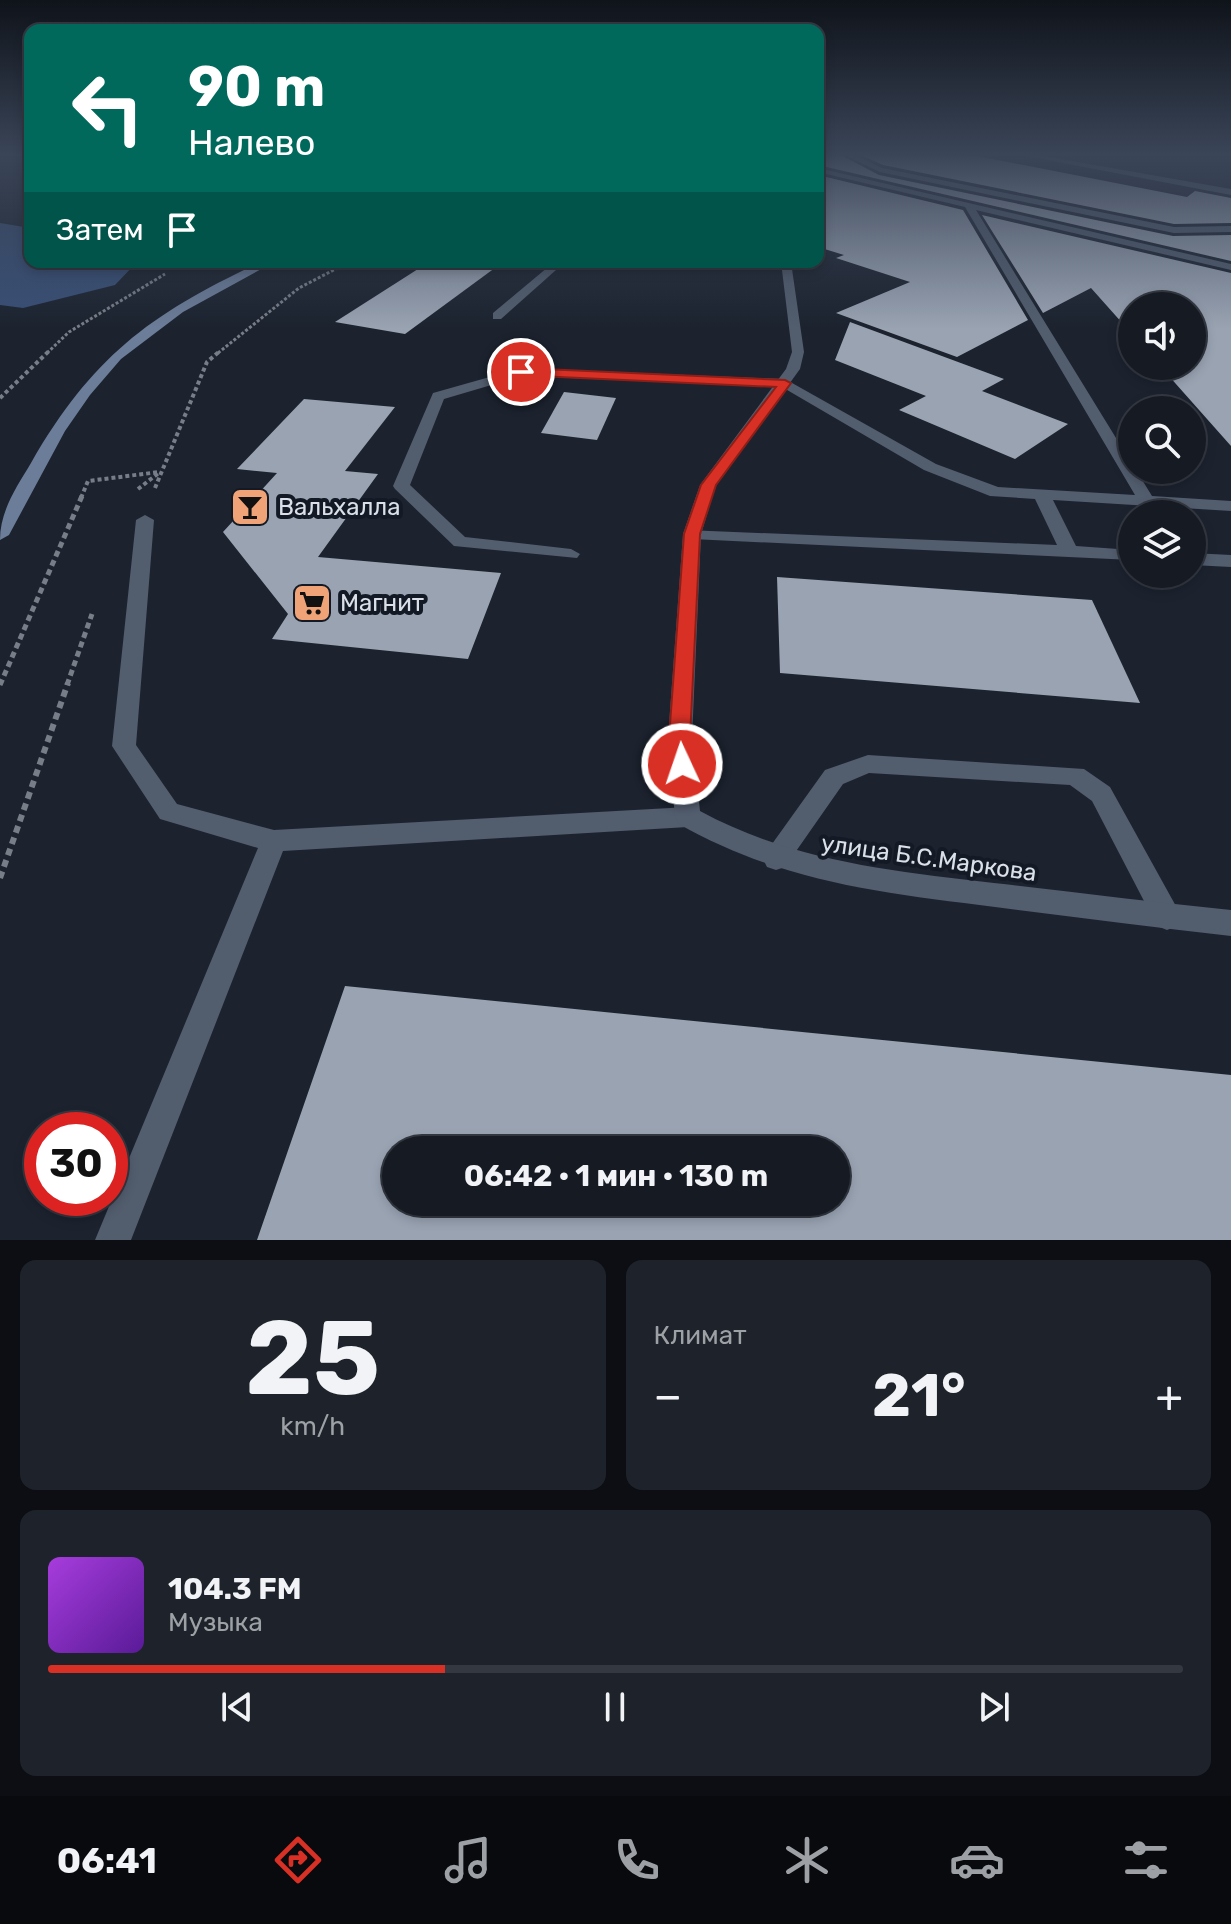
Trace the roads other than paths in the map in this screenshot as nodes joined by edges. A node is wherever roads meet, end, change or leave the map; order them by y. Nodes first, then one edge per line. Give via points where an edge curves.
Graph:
1 (973, 213) edge
2 (998, 213) edge
3 (1090, 213) edge
4 (1231, 229) edge
5 (1231, 267) edge
6 (257, 268) edge
7 (553, 268) edge
8 (787, 268) edge
9 (497, 316) dead end
10 (785, 383) junction
11 (1042, 496) junction
12 (1146, 500) joint
13 (1206, 504) edge
14 (1231, 506) edge
15 (145, 520) road end
16 (692, 534) junction
17 (0, 535) edge
18 (1069, 551) junction
19 (571, 554) dead end
20 (1118, 554) edge
21 (1206, 560) edge
22 (1231, 561) edge
23 (688, 817) junction
24 (274, 841) junction
25 (776, 859) junction
26 (1167, 917) junction
27 (1231, 923) edge
28 (113, 1240) edge

1 - 12 street
2 - 5 street
3 - 4 street via 1174,230
6 - 17 main road via 204,295 102,371 58,429
7 - 9 street
8 - 10 street via 798,352
10 - 11 street via 930,467 996,492
10 - 16 street via 708,485
10 - 19 street via 521,372 438,396 401,486 460,542
11 - 12 street
11 - 18 street
13 - 14 street
15 - 24 street via 124,746 169,812
16 - 18 street
16 - 23 street via 680,738
18 - 20 street
21 - 22 street
23 - 24 street
23 - 25 street, улица Б.С.Маркова via 723,839
24 - 28 street
25 - 26 street, улица Б.С.Маркова via 855,878
25 - 26 street via 834,777 868,764 1075,776 1101,794
26 - 27 street, улица Б.С.Маркова

